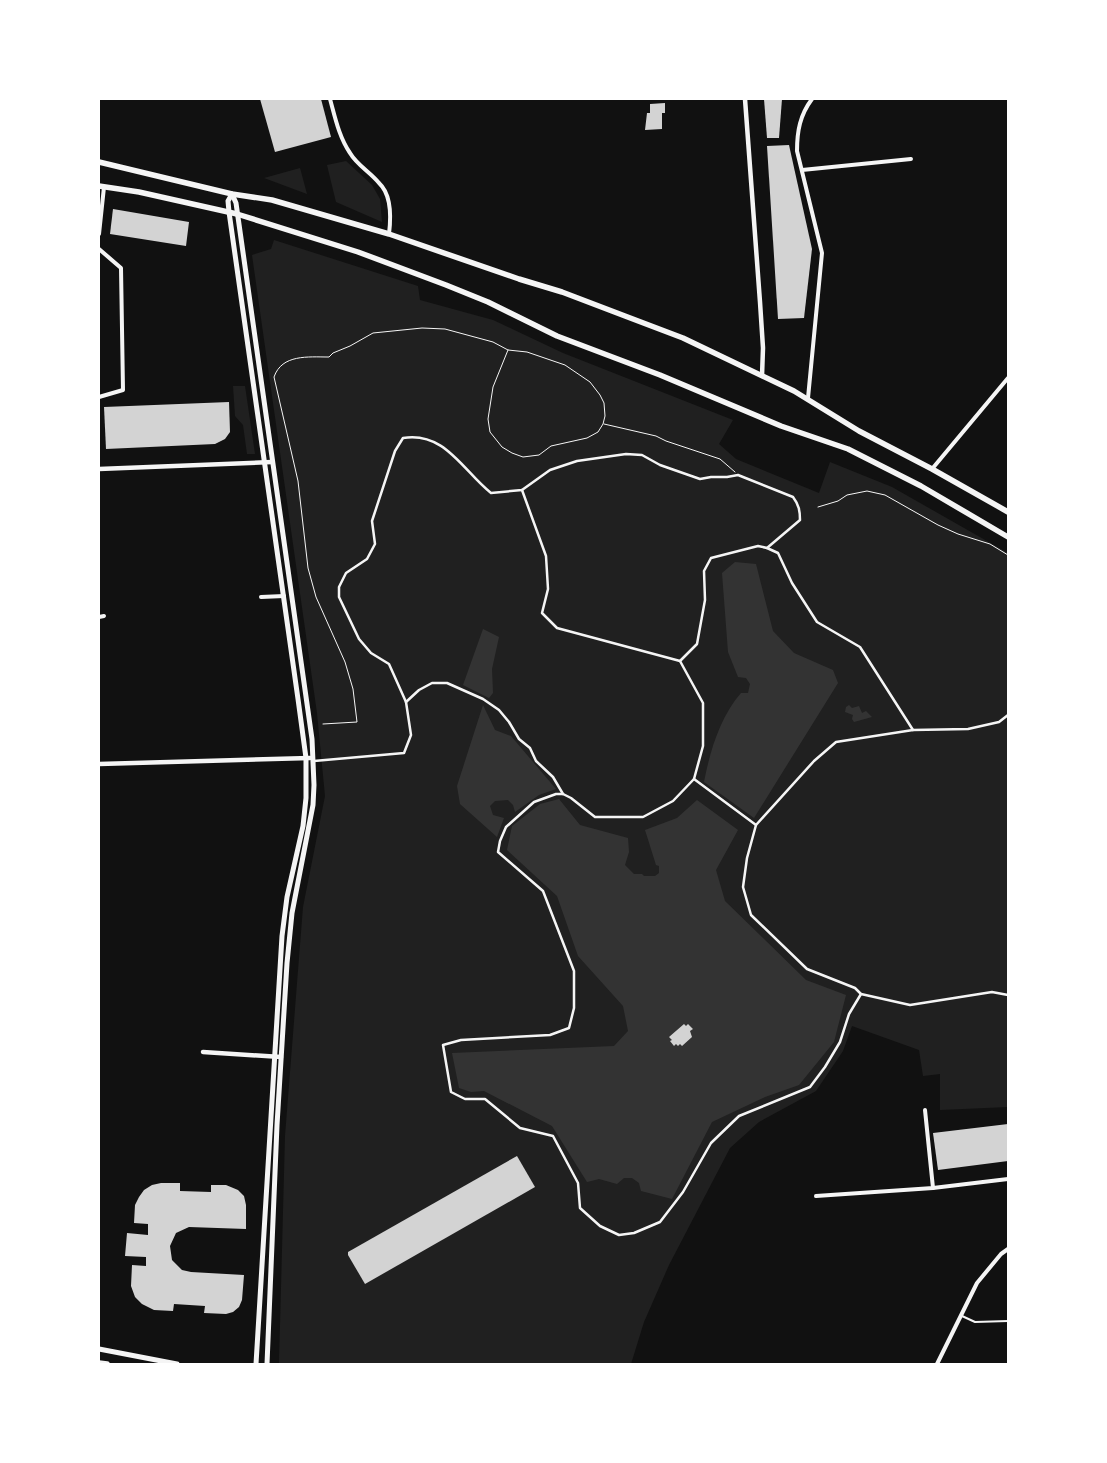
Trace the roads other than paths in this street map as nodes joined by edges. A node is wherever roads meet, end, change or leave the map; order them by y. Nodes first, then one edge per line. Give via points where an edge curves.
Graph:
1 (330, 99) edge
2 (745, 99) edge
3 (812, 99) edge
4 (911, 159) dead end
5 (99, 162) edge
6 (802, 170) junction
7 (101, 186) edge
8 (232, 194) junction
9 (229, 212) junction
10 (237, 214) junction
11 (99, 234) edge
12 (389, 234) junction
13 (99, 249) edge
14 (762, 376) junction
15 (1008, 378) edge
16 (99, 397) edge
17 (808, 398) junction
18 (264, 462) junction
19 (272, 462) junction
20 (99, 469) edge
21 (932, 469) junction
22 (522, 490) junction
23 (1008, 512) edge
24 (1008, 537) edge
25 (766, 548) junction
26 (284, 596) junction
27 (261, 597) dead end
28 (99, 616) edge
29 (104, 616) dead end
30 (680, 661) junction
31 (406, 702) junction
32 (1008, 716) edge
33 (913, 730) junction
34 (306, 758) junction
35 (314, 759) junction
36 (99, 764) edge
37 (694, 779) junction
38 (563, 794) junction
39 (756, 825) junction
40 (861, 994) junction
41 (1008, 995) edge
42 (203, 1052) dead end
43 (274, 1057) junction
44 (281, 1057) junction
45 (926, 1110) dead end
46 (1008, 1180) edge
47 (933, 1188) junction
48 (816, 1196) dead end
49 (1008, 1249) edge
50 (962, 1316) junction
51 (1008, 1321) edge
52 (99, 1350) edge
53 (99, 1363) edge
54 (107, 1364) edge
55 (177, 1364) edge
56 (256, 1364) edge
57 (267, 1364) edge
58 (936, 1364) edge

1 - 12 street via 350,154 385,190 389,206
2 - 14 street via 763,348
3 - 6 street via 803,111 798,131 797,151
4 - 6 street
5 - 8 main road
6 - 17 street via 822,253
7 - 9 main road
7 - 11 street
8 - 9 main road via 228,201
8 - 10 main road
8 - 12 main road via 272,200
9 - 10 main road
9 - 18 main road
10 - 19 main road
10 - 24 main road via 358,252 446,285 557,336 781,426 836,444 920,486
12 - 14 main road via 562,292 682,338
13 - 16 street via 121,268 123,390
14 - 17 main road
15 - 21 street
17 - 21 main road via 859,431
18 - 19 street
18 - 20 street
18 - 26 main road
19 - 35 main road
21 - 23 main road
22 - 25 street via 550,470 612,454 642,456 660,466 700,479 738,475 798,503 800,520
22 - 30 street via 546,556 548,589 542,613 557,628
22 - 31 street via 491,493 455,455 435,442 416,436 403,438 372,521 375,544 367,559 346,573 339,597 360,639 371,652 389,664
25 - 30 street via 758,546 711,558 704,571 705,600 697,644
25 - 33 street via 778,553 792,583 817,622 860,646
26 - 27 street
26 - 34 main road
28 - 29 street
30 - 37 street via 703,703 703,746
31 - 35 street via 411,735 404,753
31 - 38 street via 432,683 447,683 483,699 499,710
32 - 33 street via 999,722 968,729
33 - 39 street via 836,742 814,761
34 - 35 street
34 - 36 street
34 - 43 main road via 306,804 285,911
35 - 44 main road via 312,816 290,927
37 - 38 street via 673,802 643,817 594,817
37 - 39 street
38 - 40 street via 534,802 506,827 498,852 543,891 574,971 574,1008 569,1028 550,1035 461,1040 443,1045 451,1092 465,1099 485,1099 520,1128 553,1136 578,1183 580,1208 600,1226 619,1235 634,1233 660,1222 683,1192 711,1143 739,1116 810,1086 840,1042 849,1014
39 - 40 street via 746,858 743,887 751,915 807,969 855,988
40 - 41 street via 910,1005 992,992
42 - 43 street
43 - 44 street
43 - 56 main road
44 - 57 main road
45 - 47 street
46 - 47 street
47 - 48 street
49 - 50 street via 977,1283
50 - 51 lane via 975,1322
50 - 58 street
52 - 55 main road
53 - 54 main road

